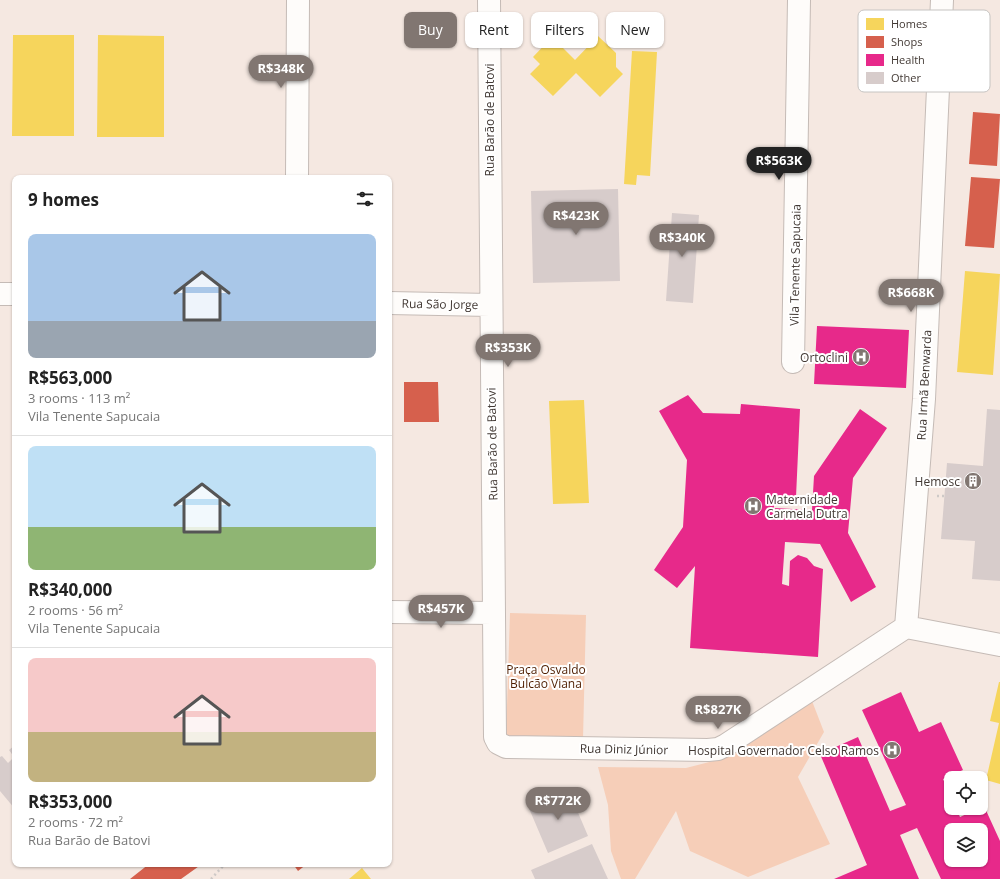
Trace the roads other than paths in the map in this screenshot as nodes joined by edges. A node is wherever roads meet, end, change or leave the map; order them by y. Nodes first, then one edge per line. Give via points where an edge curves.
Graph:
1 (298, 0) edge
2 (489, 0) edge
3 (799, 0) edge
4 (942, 0) edge
5 (942, 10) edge
6 (938, 92) edge
7 (297, 175) edge
8 (0, 294) edge
9 (12, 294) edge
10 (392, 303) edge
11 (490, 305) junction
12 (793, 362) dead end
13 (392, 612) edge
14 (493, 613) junction
15 (906, 627) junction
16 (1000, 645) edge
17 (498, 743) joint

1 - 7 street
2 - 11 street, Rua Barão de Batovi
3 - 12 street, Vila Tenente Sapucaia
4 - 5 street, Rua Irmã Benwarda
6 - 15 street, Rua Irmã Benwarda via 924,399
8 - 9 street
10 - 11 street, Rua São Jorge
11 - 14 street, Rua Barão de Batovi
13 - 14 street
14 - 17 street, Rua Barão de Batovi via 495,737
15 - 16 street
15 - 17 street, Rua Diniz Júnior via 718,749 506,747

